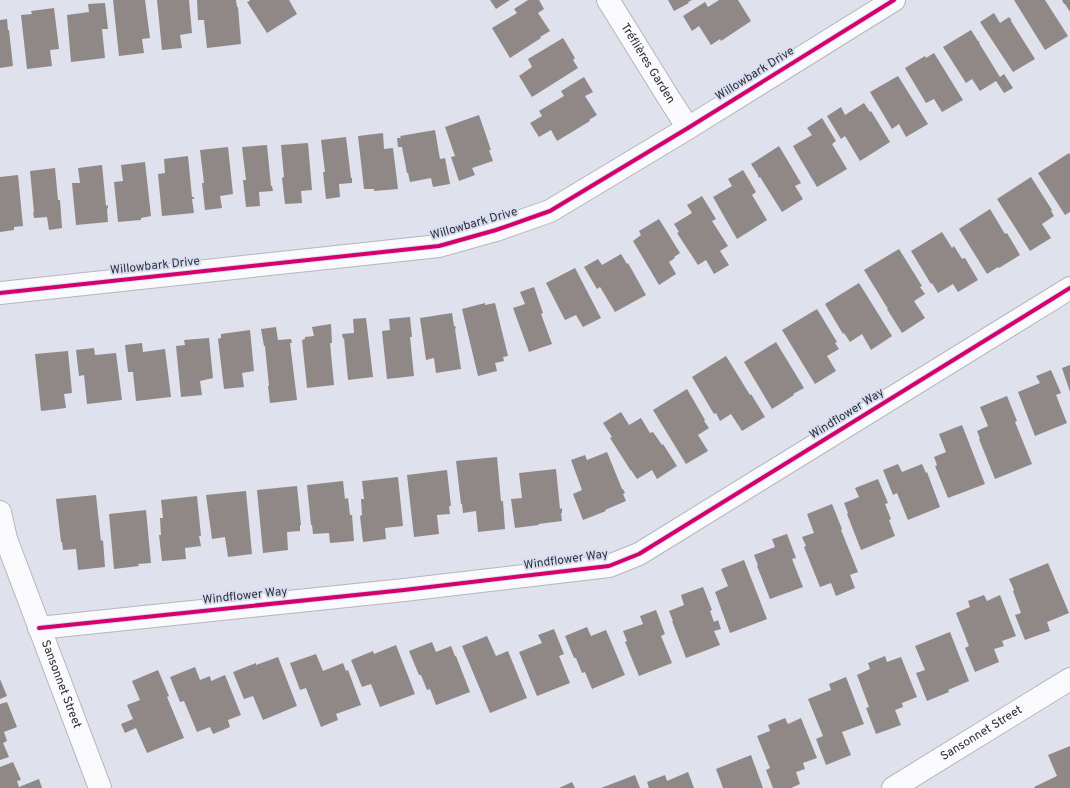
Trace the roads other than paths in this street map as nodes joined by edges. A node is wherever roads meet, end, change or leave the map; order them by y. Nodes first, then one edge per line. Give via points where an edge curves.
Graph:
1 (608, 0) edge
2 (894, 0) edge
3 (688, 128) junction
4 (1070, 288) edge
5 (0, 293) edge
6 (0, 512) edge
7 (39, 628) junction
8 (1070, 679) edge
9 (100, 788) edge
10 (893, 788) edge

1 - 3 street, Tréflières Garden
2 - 3 street, Willowbark Drive
3 - 5 street, Willowbark Drive via 550,211 439,246
4 - 7 street, Windflower Way via 639,554 609,566
6 - 7 street, Sansonnet Street via 6,539
7 - 9 street, Sansonnet Street
8 - 10 street, Sansonnet Street

